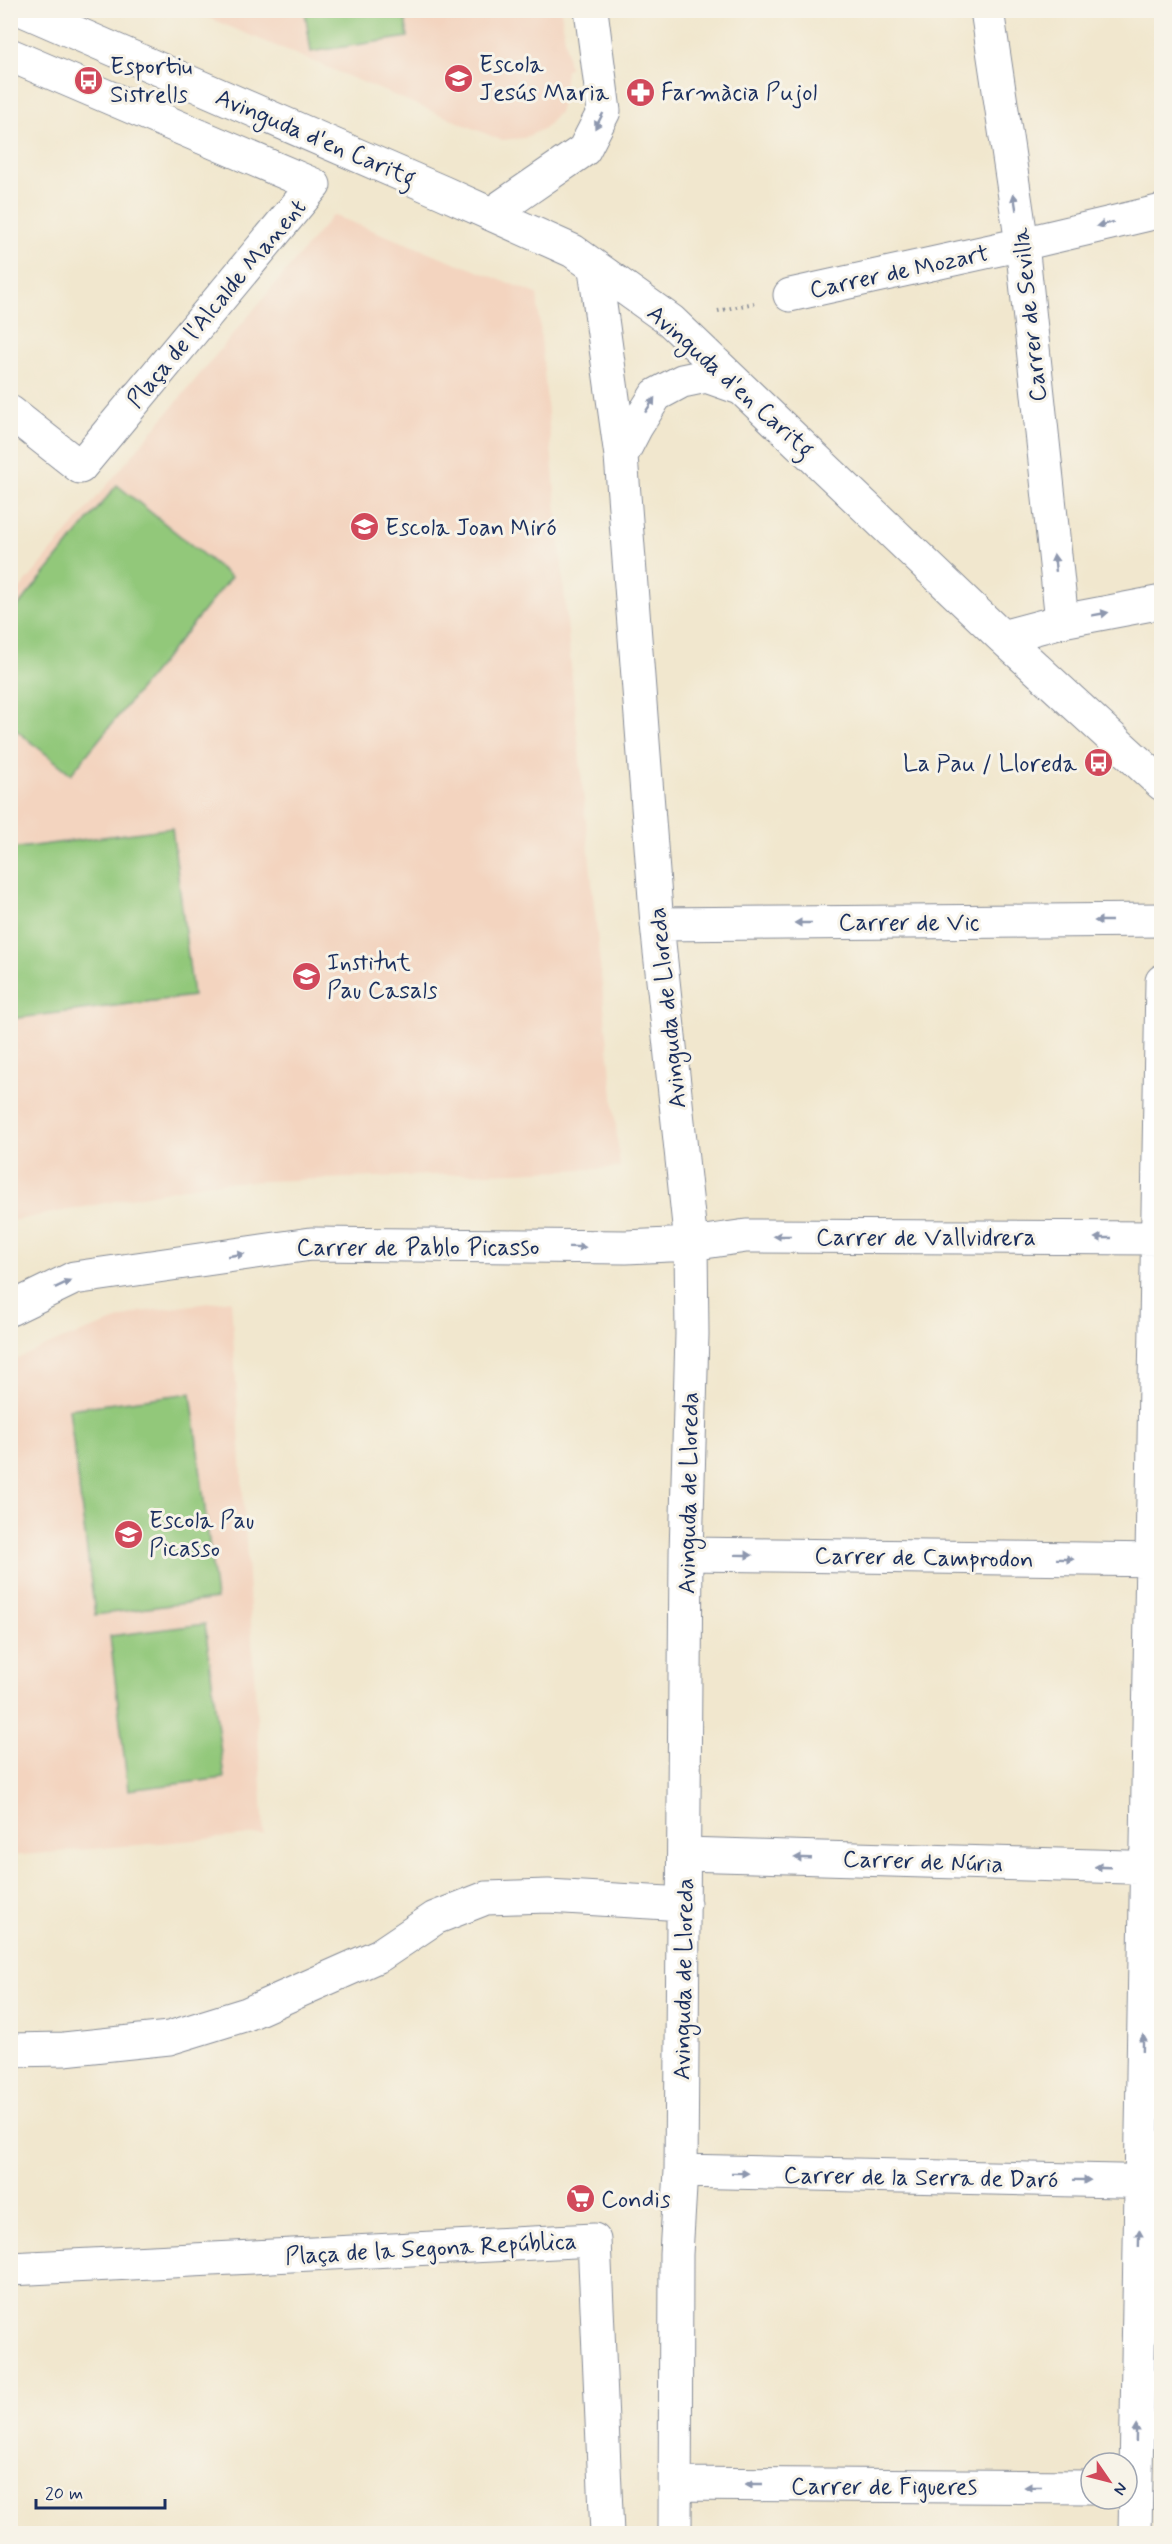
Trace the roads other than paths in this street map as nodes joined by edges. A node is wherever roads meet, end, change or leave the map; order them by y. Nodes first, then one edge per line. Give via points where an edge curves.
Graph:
1 (23, 10) edge
2 (591, 10) edge
3 (987, 10) edge
4 (10, 55) edge
5 (1161, 211) edge
6 (491, 213) junction
7 (1022, 244) junction
8 (595, 269) junction
9 (790, 295) road end
10 (741, 388) junction
11 (10, 412) edge
12 (621, 456) junction
13 (1161, 602) edge
14 (1062, 621) junction
15 (1002, 637) junction
16 (1161, 784) edge
17 (1161, 920) edge
18 (657, 924) junction
19 (1161, 981) edge
20 (1160, 1238) edge
21 (691, 1244) junction
22 (10, 1309) edge
23 (686, 1554) junction
24 (1157, 1560) edge
25 (684, 1854) junction
26 (1154, 1868) edge
27 (684, 1904) junction
28 (10, 2050) edge
29 (681, 2171) junction
30 (1151, 2181) edge
31 (10, 2269) edge
32 (676, 2484) junction
33 (1079, 2487) edge
34 (1141, 2488) edge
35 (607, 2534) edge
36 (675, 2534) edge
37 (1136, 2534) edge

1 - 6 street, Avinguda d'en Caritg
2 -> 6 street via 604,111 584,150
7 -> 3 street, Carrer de Sevilla
4 - 11 street, Plaça de l'Alcalde Manent via 314,185 80,467
5 -> 7 street, Carrer de Mozart
6 - 8 street, Avinguda d'en Caritg via 573,251
7 - 9 street, Carrer de Mozart
14 -> 7 street, Carrer de Sevilla
8 - 10 street, Avinguda d'en Caritg via 671,321
8 - 12 street, Avinguda de Lloreda
12 -> 10 street via 656,395 682,381 706,376
10 - 15 street, Avinguda d'en Caritg
12 - 18 street, Avinguda de Lloreda
14 -> 13 street
14 - 15 street
15 - 16 street, Avinguda d'en Caritg
17 -> 18 street, Carrer de Vic
18 - 21 street, Avinguda de Lloreda
19 - 20 street
20 -> 21 street, Carrer de Vallvidrera via 746,1236
20 - 24 street
22 -> 21 street, Carrer de Pablo Picasso via 75,1278 311,1244
21 - 23 street, Avinguda de Lloreda
23 -> 24 street, Carrer de Camprodon
23 - 25 street, Avinguda de Lloreda
24 - 26 street
26 -> 25 street, Carrer de Núria
25 - 27 street, Avinguda de Lloreda
30 -> 26 street
27 - 28 street via 548,1896 486,1898 435,1918 380,1955 246,2014 169,2038 64,2049
27 - 29 street, Avinguda de Lloreda
29 -> 30 street, Carrer de la Serra de Daró
29 - 32 street, Avinguda de Lloreda via 676,2254
34 -> 30 street
31 - 35 street, Plaça de la Segona República via 594,2240
33 -> 32 street, Carrer de Figueres
32 - 36 street, Avinguda de Lloreda
34 - 37 street

